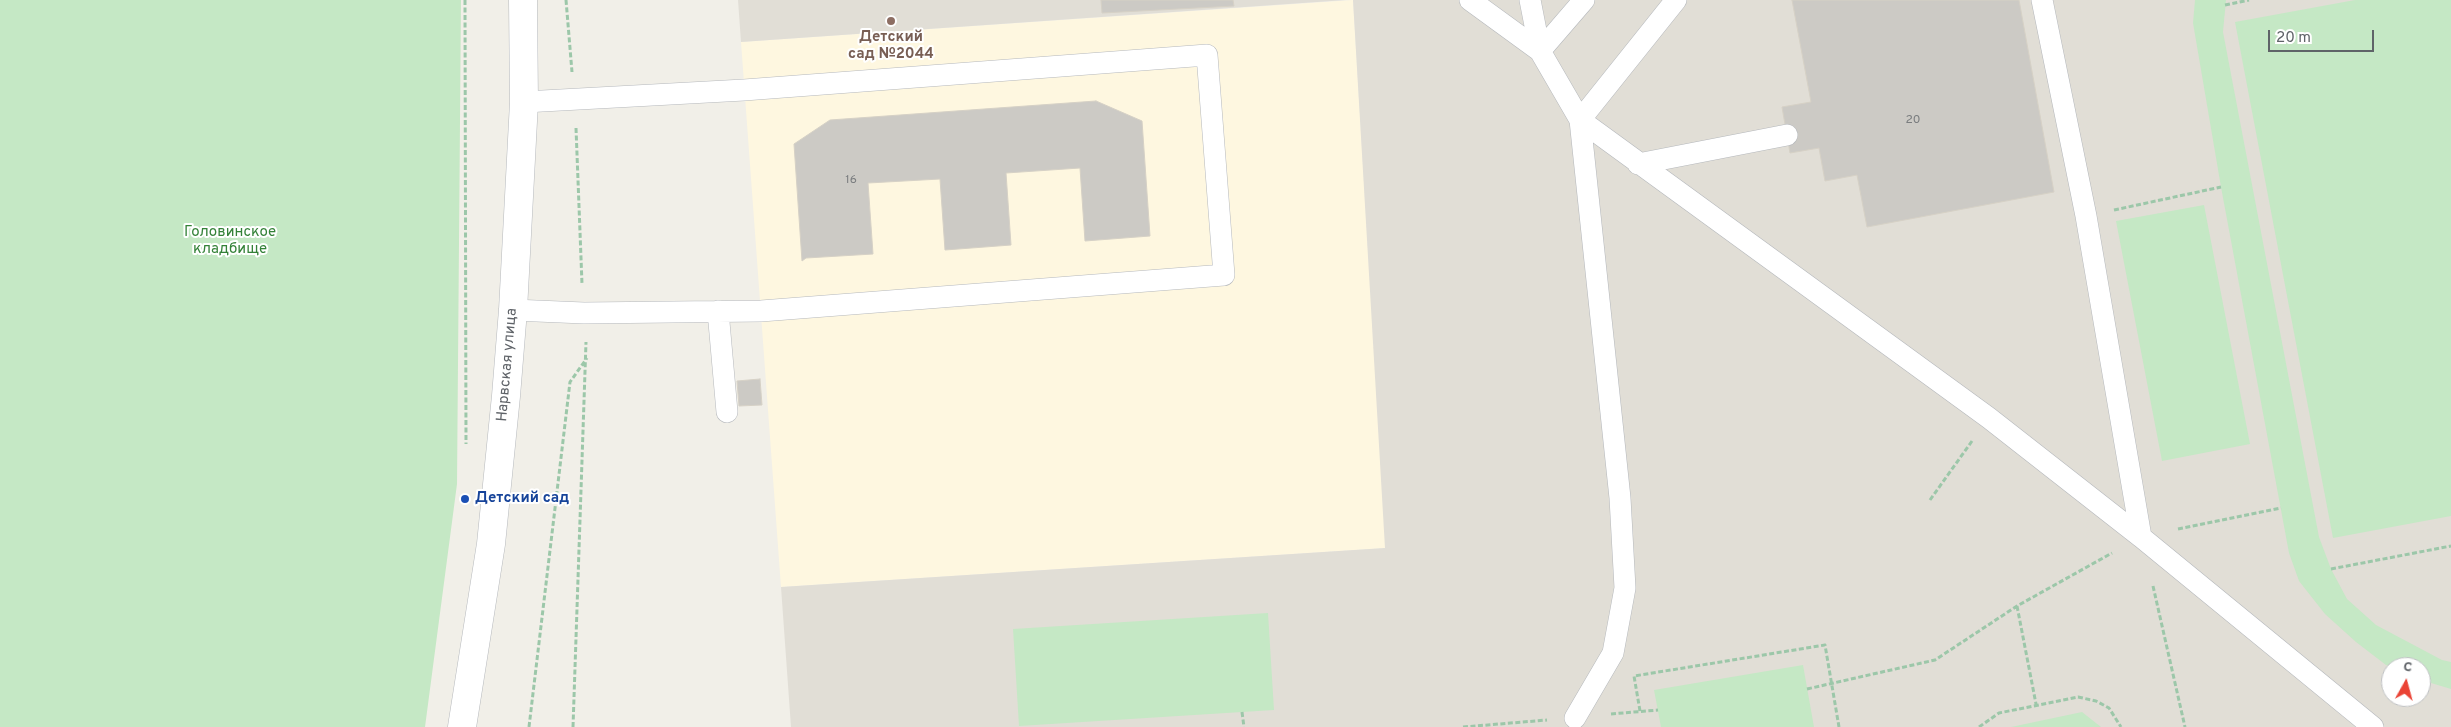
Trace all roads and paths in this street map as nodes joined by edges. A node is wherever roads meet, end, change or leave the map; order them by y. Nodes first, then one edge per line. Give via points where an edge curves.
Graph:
1 (466, 0) edge
2 (523, 0) edge
3 (566, 0) edge
4 (1470, 0) edge
5 (1530, 0) edge
6 (1584, 0) edge
7 (1676, 0) edge
8 (2042, 0) edge
9 (2249, 0) edge
10 (2225, 5) dead end
11 (1540, 51) junction
12 (574, 100) junction
13 (524, 102) junction
14 (1580, 120) junction
15 (1787, 135) dead end
16 (1638, 164) junction
17 (2221, 187) dead end
18 (2086, 216) junction
19 (513, 310) junction
20 (718, 312) junction
21 (584, 313) junction
22 (587, 357) junction
23 (727, 412) dead end
24 (1989, 418) junction
25 (466, 452) dead end
26 (1930, 500) dead end
27 (2281, 508) dead end
28 (2141, 536) junction
29 (2451, 546) edge
30 (2331, 569) dead end
31 (2152, 584) dead end
32 (2017, 606) junction
33 (1832, 684) junction
34 (1807, 689) dead end
35 (2036, 704) junction
36 (1640, 711) dead end
37 (1242, 712) dead end
38 (1575, 718) dead end
39 (462, 727) edge
40 (529, 727) edge
41 (573, 727) edge
42 (1244, 727) edge
43 (1839, 727) edge
44 (1979, 727) edge
45 (2121, 727) edge
46 (2185, 727) edge
47 (2373, 727) edge

1 - 25 path
2 - 13 street, Нарвская улица
3 - 12 path
4 - 11 lane
5 - 11 lane
6 - 11 lane
7 - 14 lane
8 - 18 lane
9 - 10 path
11 - 14 lane
12 - 13 lane
12 - 20 lane via 1207,55 1224,275
12 - 21 path
13 - 19 street, Нарвская улица
14 - 16 lane
14 - 38 lane via 1620,498 1625,588 1613,653
15 - 16 lane
16 - 24 lane
17 - 18 path
18 - 28 lane
19 - 21 lane
19 - 39 street, Нарвская улица via 491,544
20 - 21 lane
20 - 23 lane
21 - 22 path
22 - 40 path via 570,382
22 - 41 path
24 - 26 path
24 - 28 lane
27 - 28 path
28 - 32 path
28 - 47 lane
29 - 30 path
31 - 46 path
32 - 33 path via 1936,660
32 - 35 path
33 - 34 path
33 - 36 path via 1826,645 1634,676
33 - 43 path
35 - 44 path via 1999,713
35 - 45 path via 2078,697 2096,701 2109,708
37 - 42 path

